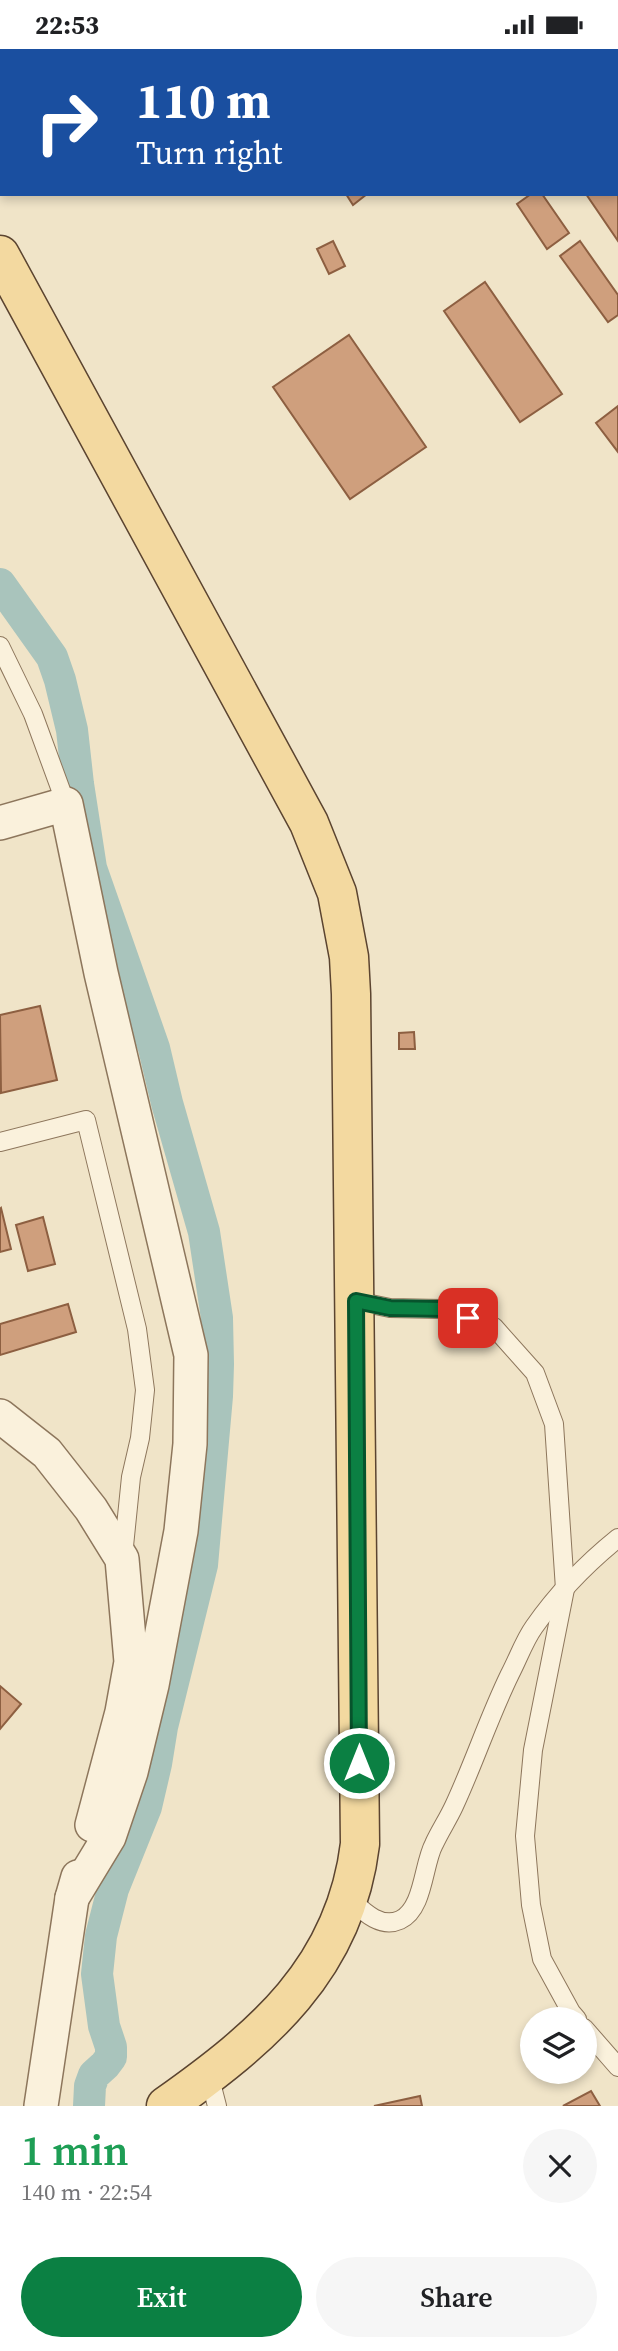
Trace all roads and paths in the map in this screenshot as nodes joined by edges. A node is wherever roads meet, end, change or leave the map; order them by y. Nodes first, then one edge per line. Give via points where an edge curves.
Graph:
1 (0, 255) edge
2 (0, 646) edge
3 (66, 804) junction
4 (0, 823) edge
5 (0, 1142) edge
6 (356, 1301) junction
7 (0, 1416) edge
8 (618, 1538) edge
9 (122, 1559) junction
10 (565, 1589) junction
11 (72, 1898) junction
12 (350, 1899) junction
13 (568, 2007) edge
14 (597, 2043) edge
15 (618, 2067) edge
16 (213, 2090) edge
17 (41, 2106) edge
18 (166, 2106) edge

1 - 6 main road via 309,823 337,893 351,994
2 - 3 lane via 33,714
3 - 4 street
3 - 11 street via 191,1355 190,1444 181,1531 152,1685 109,1837
5 - 9 lane via 86,1120 138,1329 145,1390
6 - 10 lane via 390,1308 442,1309 494,1327 535,1373 554,1424
6 - 12 main road via 360,1844
7 - 9 street via 47,1453 91,1509
8 - 10 lane
9 - 11 street via 131,1662
10 - 12 lane via 533,1628 498,1699 432,1847 413,1909 401,1920 387,1922 369,1916
10 - 13 lane via 533,1750 525,1836 531,1905 542,1959
11 - 17 street
12 - 16 main road via 327,1949
14 - 15 lane
16 - 18 main road

